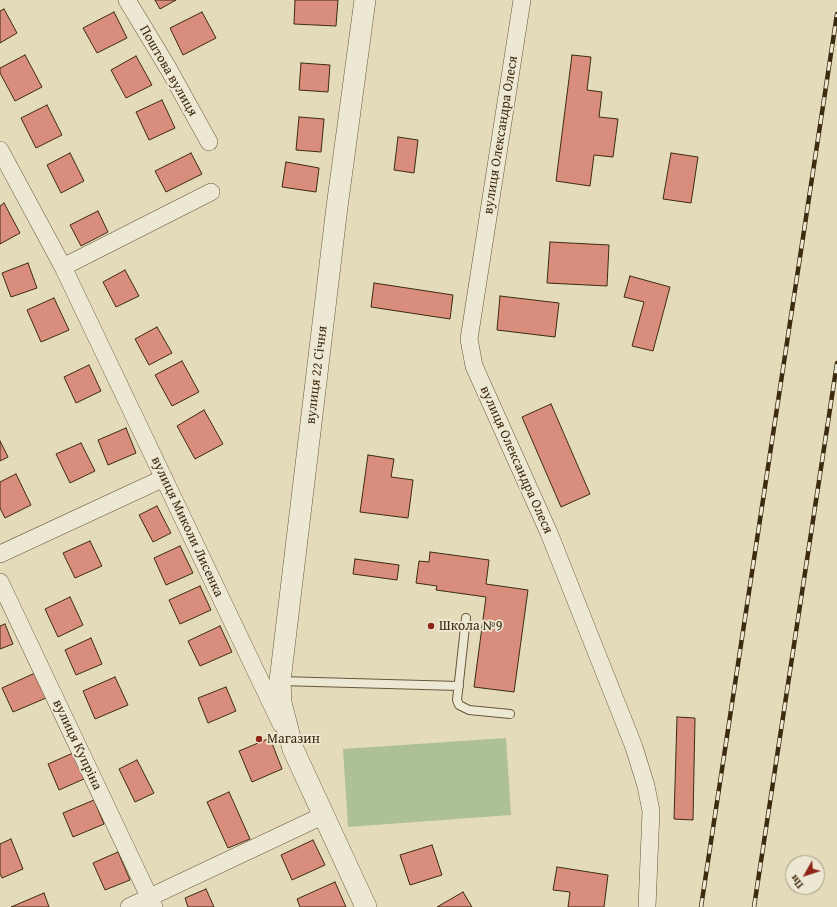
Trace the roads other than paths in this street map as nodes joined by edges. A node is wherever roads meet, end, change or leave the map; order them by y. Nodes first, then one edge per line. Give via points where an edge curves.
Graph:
1 (127, 0) edge
2 (365, 0) edge
3 (522, 0) edge
4 (208, 142) dead end
5 (0, 150) edge
6 (211, 192) dead end
7 (63, 267) junction
8 (164, 478) junction
9 (0, 554) edge
10 (0, 582) edge
11 (466, 618) dead end
12 (270, 681) junction
13 (459, 686) junction
14 (510, 714) dead end
15 (322, 816) junction
16 (152, 903) edge
17 (129, 907) edge
18 (366, 907) edge
19 (647, 907) edge

1 - 4 street, Поштова вулиця
2 - 12 street, вулиця 22 Січня
3 - 19 street, вулиця Олександра Олеся via 469,339 474,366 549,533 634,747 651,811
5 - 7 street, вулиця Миколи Лисенка
6 - 7 street
7 - 8 street, вулиця Миколи Лисенка
8 - 9 street
8 - 12 street, вулиця Миколи Лисенка
10 - 16 street, вулиця Купріна
11 - 13 lane
12 - 13 lane
12 - 15 street, вулиця 22 Січня via 281,703 293,749
13 - 14 lane via 457,700 463,708
15 - 16 street
15 - 18 street
16 - 17 street

